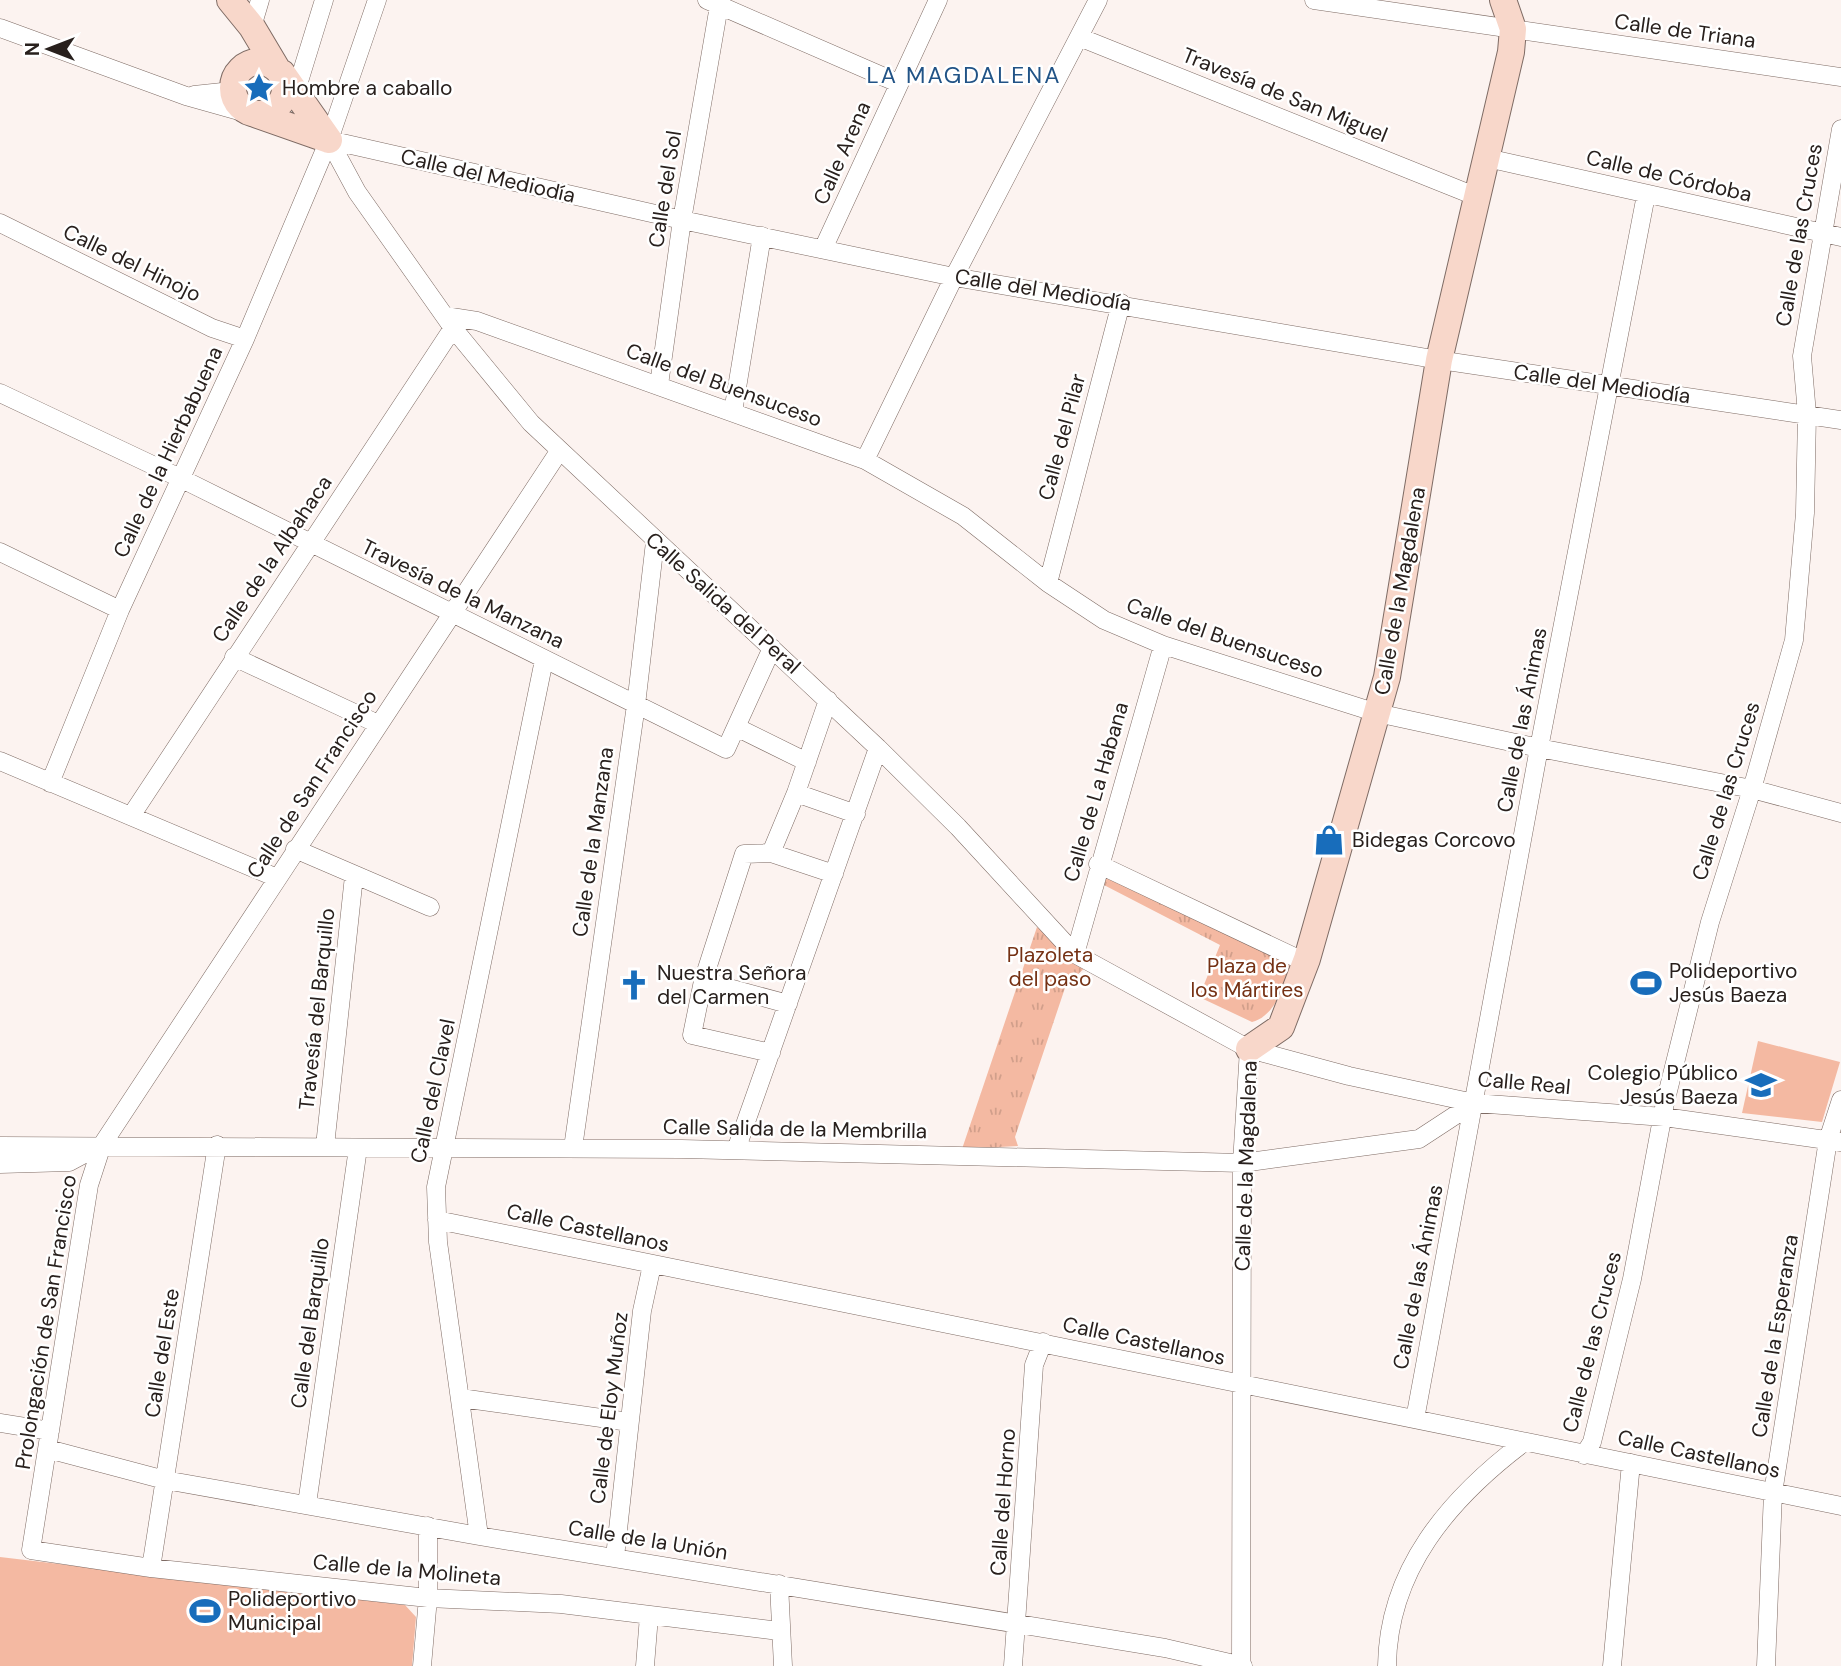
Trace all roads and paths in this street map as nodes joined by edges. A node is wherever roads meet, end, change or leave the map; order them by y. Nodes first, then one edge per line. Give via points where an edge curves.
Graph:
1 (324, 0) edge
2 (377, 0) edge
3 (938, 0) edge
4 (1098, 0) edge
5 (1314, 0) edge
6 (1503, 0) edge
7 (715, 2) edge
8 (246, 10) edge
9 (0, 28) edge
10 (1513, 29) junction
11 (1079, 37) junction
12 (284, 77) junction
13 (1841, 77) edge
14 (235, 81) junction
15 (898, 83) junction
16 (186, 96) junction
17 (253, 114) junction
18 (1841, 129) edge
19 (329, 140) junction
20 (1486, 158) junction
21 (1646, 195) junction
22 (1475, 196) junction
23 (682, 220) junction
24 (0, 223) edge
25 (1820, 234) junction
26 (762, 236) junction
27 (1841, 237) edge
28 (823, 248) junction
29 (954, 276) junction
30 (1121, 303) junction
31 (449, 322) junction
32 (245, 339) junction
33 (1438, 360) junction
34 (659, 385) junction
35 (1610, 385) junction
36 (0, 393) edge
37 (733, 412) junction
38 (1807, 414) junction
39 (1841, 420) edge
40 (560, 450) junction
41 (865, 460) junction
42 (180, 478) junction
43 (655, 542) junction
44 (310, 544) junction
45 (0, 552) edge
46 (1048, 583) junction
47 (120, 610) junction
48 (453, 615) junction
49 (1163, 645) junction
50 (772, 648) junction
51 (234, 657) junction
52 (544, 660) junction
53 (828, 701) junction
54 (636, 705) junction
55 (1377, 713) junction
56 (378, 724) junction
57 (736, 727) junction
58 (878, 748) junction
59 (1539, 748) junction
60 (0, 761) edge
61 (807, 762) junction
62 (50, 783) junction
63 (1752, 789) junction
64 (796, 793) junction
65 (1841, 813) edge
66 (856, 814) junction
67 (131, 816) junction
68 (295, 849) junction
69 (771, 853) junction
70 (1098, 864) junction
71 (834, 874) junction
72 (354, 876) junction
73 (277, 878) junction
74 (430, 907) dead end
75 (1075, 954) junction
76 (1306, 962) junction
77 (702, 981) junction
78 (788, 1004) junction
79 (1249, 1049) junction
80 (771, 1053) junction
81 (1841, 1100) edge
82 (1474, 1103) junction
83 (1664, 1117) junction
84 (1835, 1141) edge
85 (103, 1144) junction
86 (217, 1145) junction
87 (0, 1146) edge
88 (325, 1146) junction
89 (358, 1148) junction
90 (446, 1148) junction
91 (573, 1148) junction
92 (736, 1150) junction
93 (1242, 1163) junction
94 (0, 1164) edge
95 (437, 1220) junction
96 (652, 1265) junction
97 (1043, 1342) junction
98 (1242, 1385) junction
99 (461, 1398) junction
100 (1415, 1419) junction
101 (629, 1422) junction
102 (0, 1423) edge
103 (49, 1440) junction
104 (1522, 1443) junction
105 (1584, 1455) junction
106 (1631, 1462) junction
107 (165, 1480) junction
108 (1773, 1493) junction
109 (307, 1504) junction
110 (1841, 1506) edge
111 (428, 1527) junction
112 (479, 1536) junction
113 (31, 1550) joint
114 (615, 1557) junction
115 (151, 1568) junction
116 (779, 1584) junction
117 (428, 1598) junction
118 (649, 1616) junction
119 (1016, 1623) junction
120 (779, 1631) junction
121 (1166, 1657) edge
122 (422, 1666) edge
123 (645, 1666) edge
124 (783, 1666) edge
125 (1013, 1666) edge
126 (1242, 1666) edge
127 (1387, 1666) edge
128 (1612, 1666) edge
129 (1766, 1666) edge

1 - 12 street
2 - 19 street, Calle de la Hierbabuena
3 - 15 street, Calle Arena
4 - 11 street
5 - 10 street, Calle de Triana
6 - 10 street, Calle de la Magdalena
7 - 15 street
7 - 23 street, Calle del Sol
8 - 12 street, Calle Salida del Peral
8 - 14 street, Calle Salida del Peral
9 - 16 street, Calle del Mediodía
10 - 13 street, Calle de Triana
10 - 20 street, Calle de la Magdalena
11 - 22 street, Travesía de San Miguel
11 - 29 street
12 - 14 street via 267,62 251,62
12 - 17 street via 281,104 267,115
12 - 19 street, Calle Salida del Peral
14 - 16 street, Calle del Mediodía
14 - 17 street via 237,105
15 - 28 street, Calle Arena
16 - 17 street, Calle del Mediodía
17 - 19 street, Calle del Mediodía
18 - 25 street, Calle de las Cruces
19 - 23 street, Calle del Mediodía
19 - 31 street, Calle Salida del Peral via 357,192
19 - 32 street, Calle de la Hierbabuena
20 - 21 street, Calle de Córdoba
20 - 22 street, Calle de la Magdalena
21 - 25 street, Calle de Córdoba
21 - 35 street, Calle de las Ánimas
22 - 33 street, Calle de la Magdalena
23 - 26 street, Calle del Mediodía
23 - 34 street, Calle del Sol
24 - 32 street, Calle del Hinojo via 212,328
25 - 27 street, Calle de Córdoba
25 - 38 street, Calle de las Cruces via 1802,356
26 - 28 street, Calle del Mediodía
26 - 37 street
28 - 29 street, Calle del Mediodía
29 - 30 street, Calle del Mediodía
29 - 41 street
30 - 33 street, Calle del Mediodía
30 - 46 street, Calle del Pilar
31 - 34 street, Calle del Buensuceso via 477,321
31 - 40 street, Calle Salida del Peral via 531,423
31 - 44 street, Calle de la Albahaca
32 - 42 street, Calle de la Hierbabuena
33 - 35 street, Calle del Mediodía
33 - 55 street, Calle de la Magdalena via 1387,677
34 - 37 street, Calle del Buensuceso
35 - 38 street, Calle del Mediodía
35 - 59 street, Calle de las Ánimas
36 - 42 street, Travesía de la Manzana
37 - 41 street, Calle del Buensuceso
38 - 39 street, Calle del Mediodía
38 - 63 street, Calle de las Cruces via 1805,513 1794,640
40 - 43 street, Calle Salida del Peral
40 - 48 street, Calle de San Francisco
41 - 46 street, Calle del Buensuceso via 963,516
42 - 44 street, Travesía de la Manzana
42 - 47 street, Calle de la Hierbabuena
43 - 50 street, Calle Salida del Peral
43 - 54 street, Calle de la Manzana
44 - 48 street, Travesía de la Manzana
44 - 51 street, Calle de la Albahaca
45 - 47 street
46 - 49 street, Calle del Buensuceso via 1104,620
47 - 62 street, Calle de la Hierbabuena
48 - 52 street, Travesía de la Manzana
48 - 56 street, Calle de San Francisco
49 - 55 street, Calle del Buensuceso
49 - 70 street, Calle de La Habana
50 - 53 street, Calle Salida del Peral
50 - 57 street
51 - 56 street
51 - 67 street, Calle de la Albahaca
52 - 54 street, Travesía de la Manzana
52 - 90 street, Calle del Clavel
53 - 58 street, Calle Salida del Peral
53 - 61 street
54 - 57 street, Travesía de la Manzana via 726,749
54 - 91 street, Calle de la Manzana
55 - 59 street, Calle del Buensuceso
55 - 76 street, Calle de la Magdalena
56 - 68 street, Calle de San Francisco
57 - 61 street
58 - 66 street
58 - 75 street, Calle Salida del Peral
59 - 63 street, Calle del Buensuceso
59 - 82 street, Calle de las Ánimas
60 - 62 street
61 - 64 street
62 - 67 street
63 - 65 street, Calle del Buensuceso
63 - 83 street, Calle de las Cruces via 1710,922
64 - 66 street
64 - 69 street
66 - 71 street
67 - 73 street
68 - 72 street
68 - 73 street, Calle de San Francisco
69 - 71 street
69 - 77 street via 744,854
70 - 75 street, Calle de La Habana
70 - 76 street
71 - 78 street
72 - 74 street
72 - 88 street, Travesía del Barquillo
73 - 85 street, Calle de San Francisco
75 - 79 street, Calle Salida del Peral
76 - 79 street, Calle de la Magdalena via 1281,1027
77 - 78 street
77 - 80 street via 692,1035
78 - 80 street
79 - 82 street, Calle Real
79 - 93 street, Calle de la Magdalena
80 - 92 street
81 - 84 street, Calle de la Esperanza
82 - 83 street, Calle Real
82 - 93 street, Calle Salida de la Membrilla via 1419,1139
82 - 100 street, Calle de las Ánimas
83 - 84 street, Calle Real
83 - 105 street, Calle de las Cruces via 1632,1279 1592,1442
84 - 108 street, Calle de la Esperanza
85 - 86 street, Calle Salida de la Membrilla
85 - 87 street, Calle Salida de la Membrilla
85 - 94 street, Calle Salida de la Membrilla via 69,1162
85 - 103 street, Prolongación de San Francisco via 89,1185
86 - 88 street, Calle Salida de la Membrilla
86 - 107 street, Calle del Este
88 - 89 street, Calle Salida de la Membrilla
89 - 90 street, Calle Salida de la Membrilla
89 - 109 street, Calle del Barquillo
90 - 91 street, Calle Salida de la Membrilla
90 - 95 street, Calle del Clavel via 436,1187
91 - 92 street, Calle Salida de la Membrilla
92 - 93 street, Calle Salida de la Membrilla
93 - 98 street, Calle de la Magdalena
95 - 96 street, Calle Castellanos
95 - 99 street, Calle del Clavel
96 - 97 street, Calle Castellanos
96 - 101 street, Calle de Eloy Muñoz
97 - 98 street, Calle Castellanos
97 - 119 street, Calle del Horno via 1034,1366
98 - 100 street, Calle Castellanos
98 - 126 street, Calle de la Magdalena
99 - 101 street
99 - 112 street, Calle del Clavel
100 - 104 street, Calle Castellanos
101 - 114 street, Calle de Eloy Muñoz
102 - 103 street, Calle de la Unión
103 - 107 street, Calle de la Unión
103 - 113 street, Prolongación de San Francisco
104 - 105 street, Calle Castellanos
104 - 127 street via 1450,1509 1425,1541 1395,1604
105 - 106 street, Calle Castellanos
106 - 108 street, Calle Castellanos
106 - 128 street
107 - 109 street, Calle de la Unión
107 - 115 street, Calle del Este
108 - 110 street, Calle Castellanos
108 - 129 street, Calle de la Esperanza
109 - 111 street, Calle de la Unión
111 - 112 street, Calle de la Unión
111 - 117 street
112 - 114 street, Calle de la Unión
113 - 115 street, Calle de la Molineta
114 - 116 street, Calle de la Unión
115 - 117 street, Calle de la Molineta
116 - 119 street, Calle de la Unión
116 - 120 street
117 - 118 street, Calle de la Molineta via 561,1605
117 - 122 street
118 - 120 street, Calle de la Molineta
118 - 123 street
119 - 121 street, Calle de la Unión
119 - 125 street, Calle del Horno
120 - 124 street
121 - 126 street, Calle de la Unión

